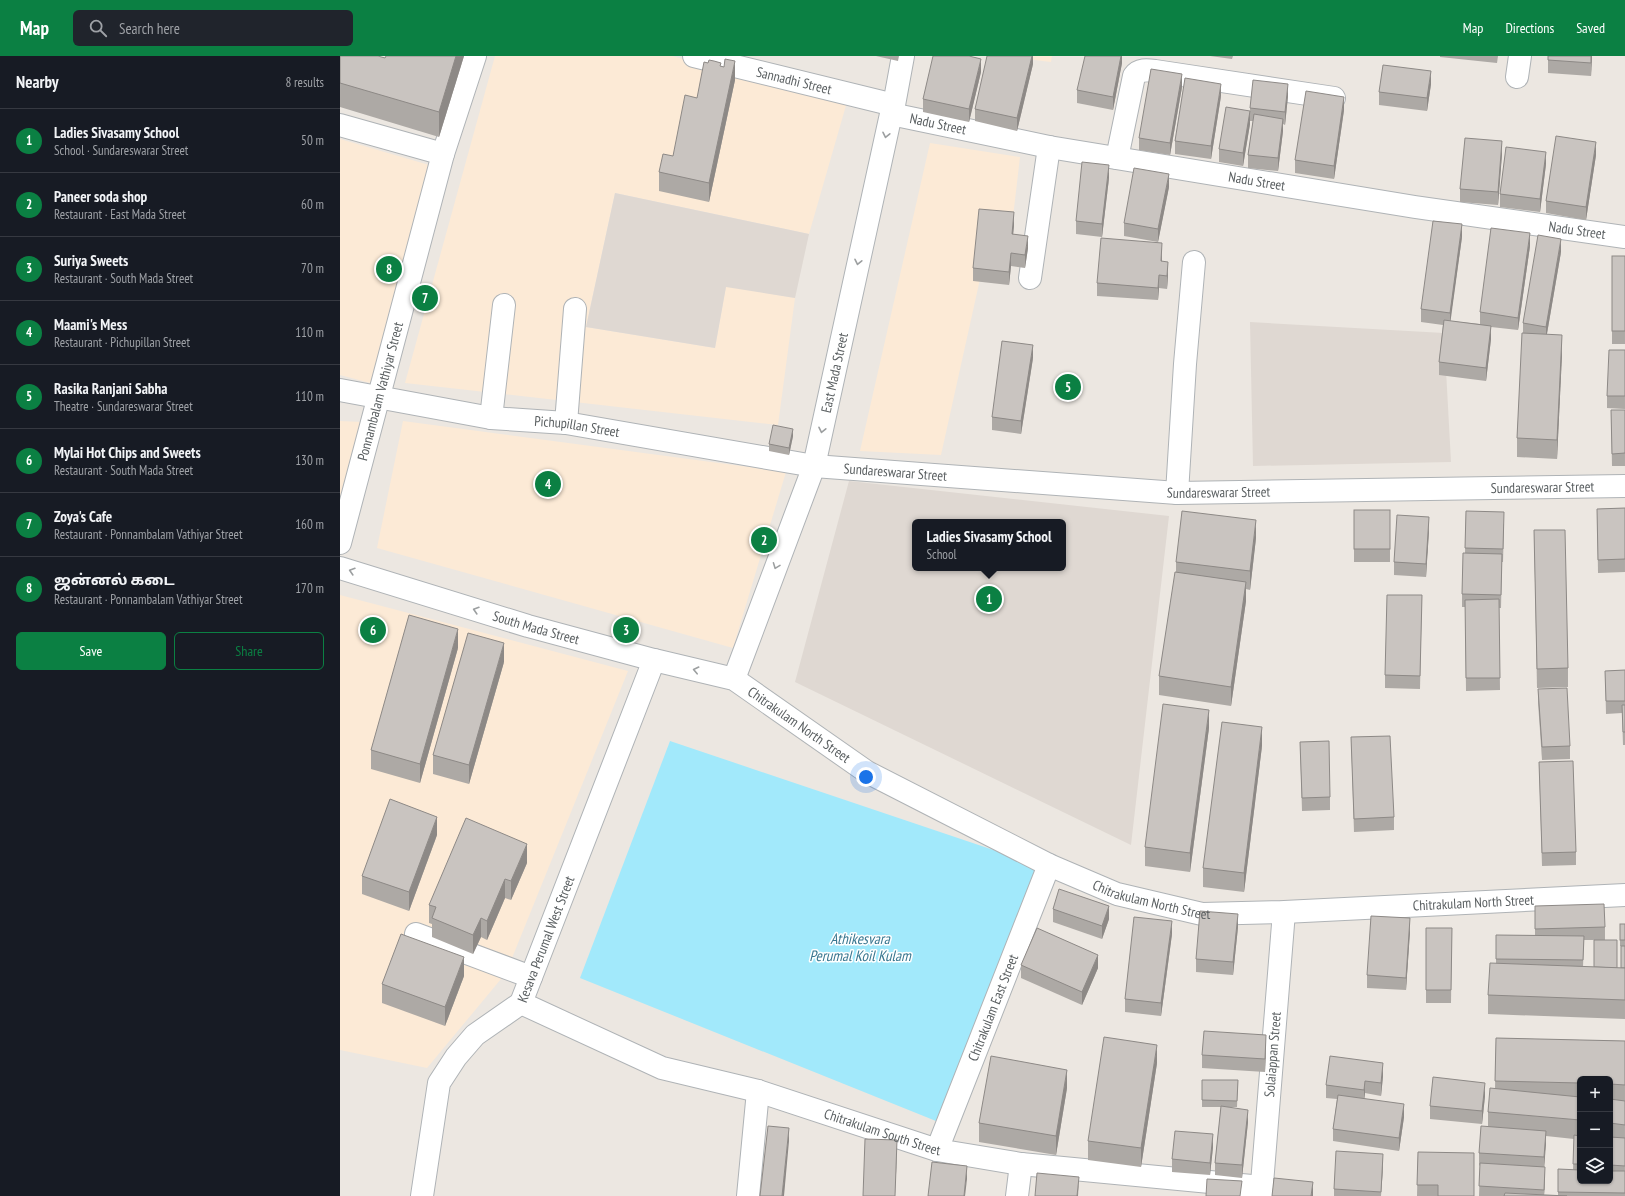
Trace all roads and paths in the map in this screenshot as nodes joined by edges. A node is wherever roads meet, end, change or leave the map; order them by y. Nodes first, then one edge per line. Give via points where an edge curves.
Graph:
1 (475, 56) edge
2 (694, 56) edge
3 (903, 56) edge
4 (1520, 56) edge
5 (1517, 77) dead end
6 (1334, 98) edge
7 (893, 109) junction
8 (340, 125) edge
9 (1049, 147) junction
10 (443, 154) junction
11 (1117, 158) junction
12 (1625, 237) edge
13 (1194, 262) dead end
14 (1030, 278) dead end
15 (504, 305) dead end
16 (575, 309) dead end
17 (340, 390) edge
18 (379, 397) junction
19 (491, 418) junction
20 (566, 423) junction
21 (814, 466) junction
22 (1625, 486) edge
23 (1177, 493) junction
24 (340, 543) edge
25 (340, 568) edge
26 (654, 660) junction
27 (734, 680) junction
28 (1050, 865) junction
29 (1625, 895) edge
30 (1284, 912) junction
31 (416, 934) dead end
32 (531, 977) junction
33 (520, 1003) junction
34 (758, 1091) junction
35 (937, 1150) junction
36 (1021, 1164) junction
37 (1261, 1192) edge
38 (422, 1196) edge
39 (748, 1196) edge
40 (1016, 1196) edge

1 - 10 street, Ponnambalam Vathiyar Street
2 - 7 street, Sannadhi Street
3 - 7 street, East Mada Street
4 - 5 street
6 - 11 street via 1155,71 1137,72 1134,76
7 - 9 street, Nadu Street
7 -> 21 street, East Mada Street
8 - 10 street
9 - 11 street, Nadu Street
9 - 14 street
10 - 18 street, Ponnambalam Vathiyar Street
11 - 12 street, Nadu Street
13 - 23 street
15 - 19 street
16 - 20 street
17 - 18 street, Pichupillan Street
18 - 19 street, Pichupillan Street
18 - 24 street, Ponnambalam Vathiyar Street
19 - 20 street, Pichupillan Street
20 - 21 street, Pichupillan Street
21 - 23 street, Sundareswarar Street
21 -> 27 street, East Mada Street
22 - 23 street, Sundareswarar Street
26 -> 25 street, South Mada Street via 528,626
27 -> 26 street, South Mada Street
26 - 32 street, Kesava Perumal West Street
27 - 28 street, Chitrakulam North Street via 867,772
28 - 30 street, Chitrakulam North Street via 1117,894 1202,914
28 - 35 street, Chitrakulam East Street
29 - 30 street, Chitrakulam North Street
30 - 37 street, Solaiappan Street
31 - 32 street
32 - 33 street, Kesava Perumal West Street
33 - 34 street, Chitrakulam South Street via 662,1068
33 - 38 street, Kesava Perumal West Street via 475,1035 439,1082
34 - 35 street, Chitrakulam South Street
34 - 39 street
35 - 36 street, Chitrakulam South Street
36 - 37 street, Chitrakulam South Street
36 - 40 street

